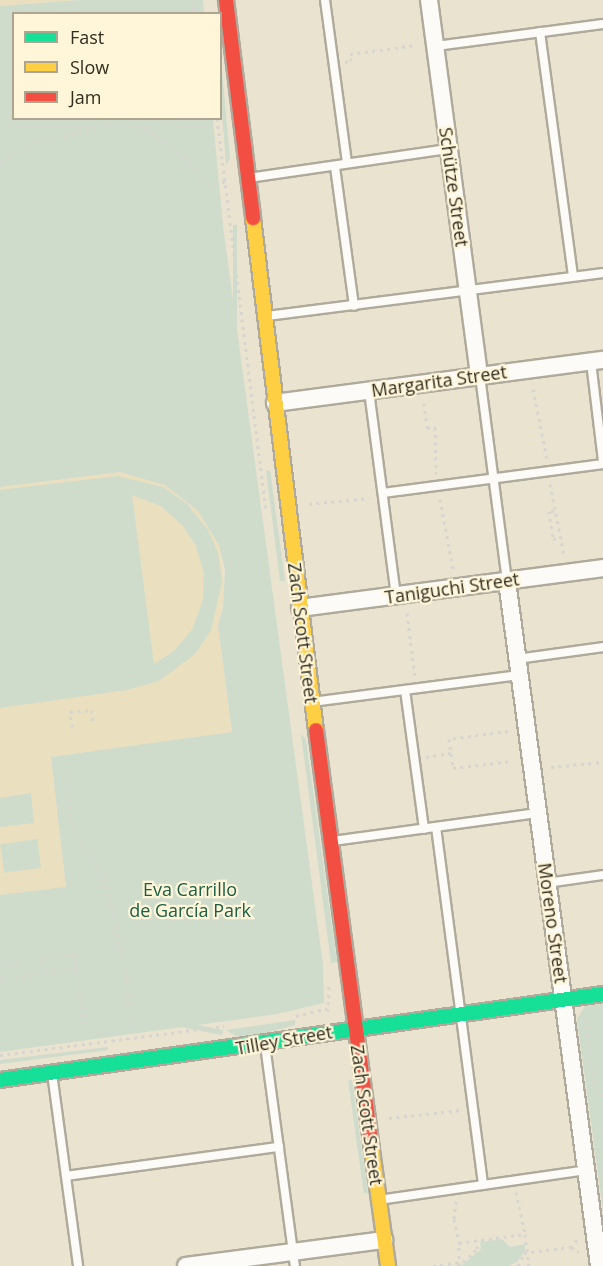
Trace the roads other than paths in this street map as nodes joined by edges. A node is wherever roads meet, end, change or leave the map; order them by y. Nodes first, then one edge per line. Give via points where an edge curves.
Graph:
1 (226, 0) edge
2 (325, 0) edge
3 (429, 0) edge
4 (603, 24) edge
5 (540, 32) junction
6 (435, 46) junction
7 (449, 149) junction
8 (347, 163) junction
9 (335, 167) junction
10 (246, 178) junction
11 (603, 273) edge
12 (573, 276) junction
13 (468, 289) junction
14 (354, 306) junction
15 (263, 317) junction
16 (597, 361) edge
17 (479, 375) junction
18 (369, 390) junction
19 (275, 404) junction
20 (603, 463) edge
21 (494, 478) junction
22 (383, 494) junction
23 (603, 568) edge
24 (507, 580) junction
25 (396, 595) junction
26 (300, 608) junction
27 (603, 647) edge
28 (518, 667) junction
29 (405, 690) junction
30 (312, 702) junction
31 (537, 813) junction
32 (436, 827) junction
33 (424, 829) junction
34 (330, 841) junction
35 (603, 875) edge
36 (547, 883) junction
37 (603, 994) edge
38 (563, 1000) junction
39 (462, 1014) junction
40 (355, 1027) junction
41 (265, 1045) junction
42 (52, 1073) junction
43 (0, 1080) edge
44 (279, 1147) junction
45 (586, 1170) junction
46 (66, 1176) junction
47 (483, 1185) junction
48 (378, 1200) junction
49 (384, 1240) junction
50 (294, 1259) edge
51 (78, 1266) edge
52 (187, 1266) edge
53 (388, 1266) edge
54 (599, 1266) edge

1 - 10 street, Zach Scott Street
2 - 8 lane
3 - 6 street, Schütze Street
4 - 5 lane
5 - 6 lane
5 - 12 lane
6 - 7 street, Schütze Street
7 - 8 lane
7 - 13 street, Schütze Street
8 - 9 lane
9 - 10 lane
9 - 14 lane
10 - 15 street, Zach Scott Street
11 - 12 lane
12 - 13 lane
13 - 14 lane
13 - 17 street, Schütze Street
14 - 15 lane
15 - 19 street, Zach Scott Street
16 - 17 street, Margarita Street
16 - 20 lane
17 - 18 street, Margarita Street
17 - 21 lane
18 - 19 street, Margarita Street
18 - 22 lane
19 - 26 street, Zach Scott Street
20 - 21 lane
21 - 22 lane
21 - 24 lane
22 - 25 lane
23 - 24 street, Taniguchi Street
24 - 25 street, Taniguchi Street
24 - 28 street, Moreno Street
25 - 26 street, Taniguchi Street
26 - 30 street, Zach Scott Street
27 - 28 lane
28 - 29 lane
28 - 31 street, Moreno Street
29 - 30 lane
29 - 33 lane
30 - 34 street, Zach Scott Street
31 - 32 lane
31 - 36 street, Moreno Street
32 - 33 lane
32 - 39 lane
33 - 34 lane
34 - 40 street, Zach Scott Street
35 - 36 lane
36 - 38 street, Moreno Street
37 - 38 street, Tilley Street
38 - 39 street, Tilley Street
38 - 45 street, Moreno Street
39 - 40 street, Tilley Street
39 - 47 lane
40 - 41 street, Tilley Street
40 - 48 street, Zach Scott Street
41 - 42 street, Tilley Street
41 - 44 lane
42 - 43 street, Tilley Street
42 - 46 lane
44 - 46 lane
44 - 50 lane
45 - 47 lane
45 - 54 street, Moreno Street
46 - 51 lane
47 - 48 lane
48 - 49 street, Zach Scott Street
49 - 50 street
49 - 53 street, Zach Scott Street
50 - 52 street

